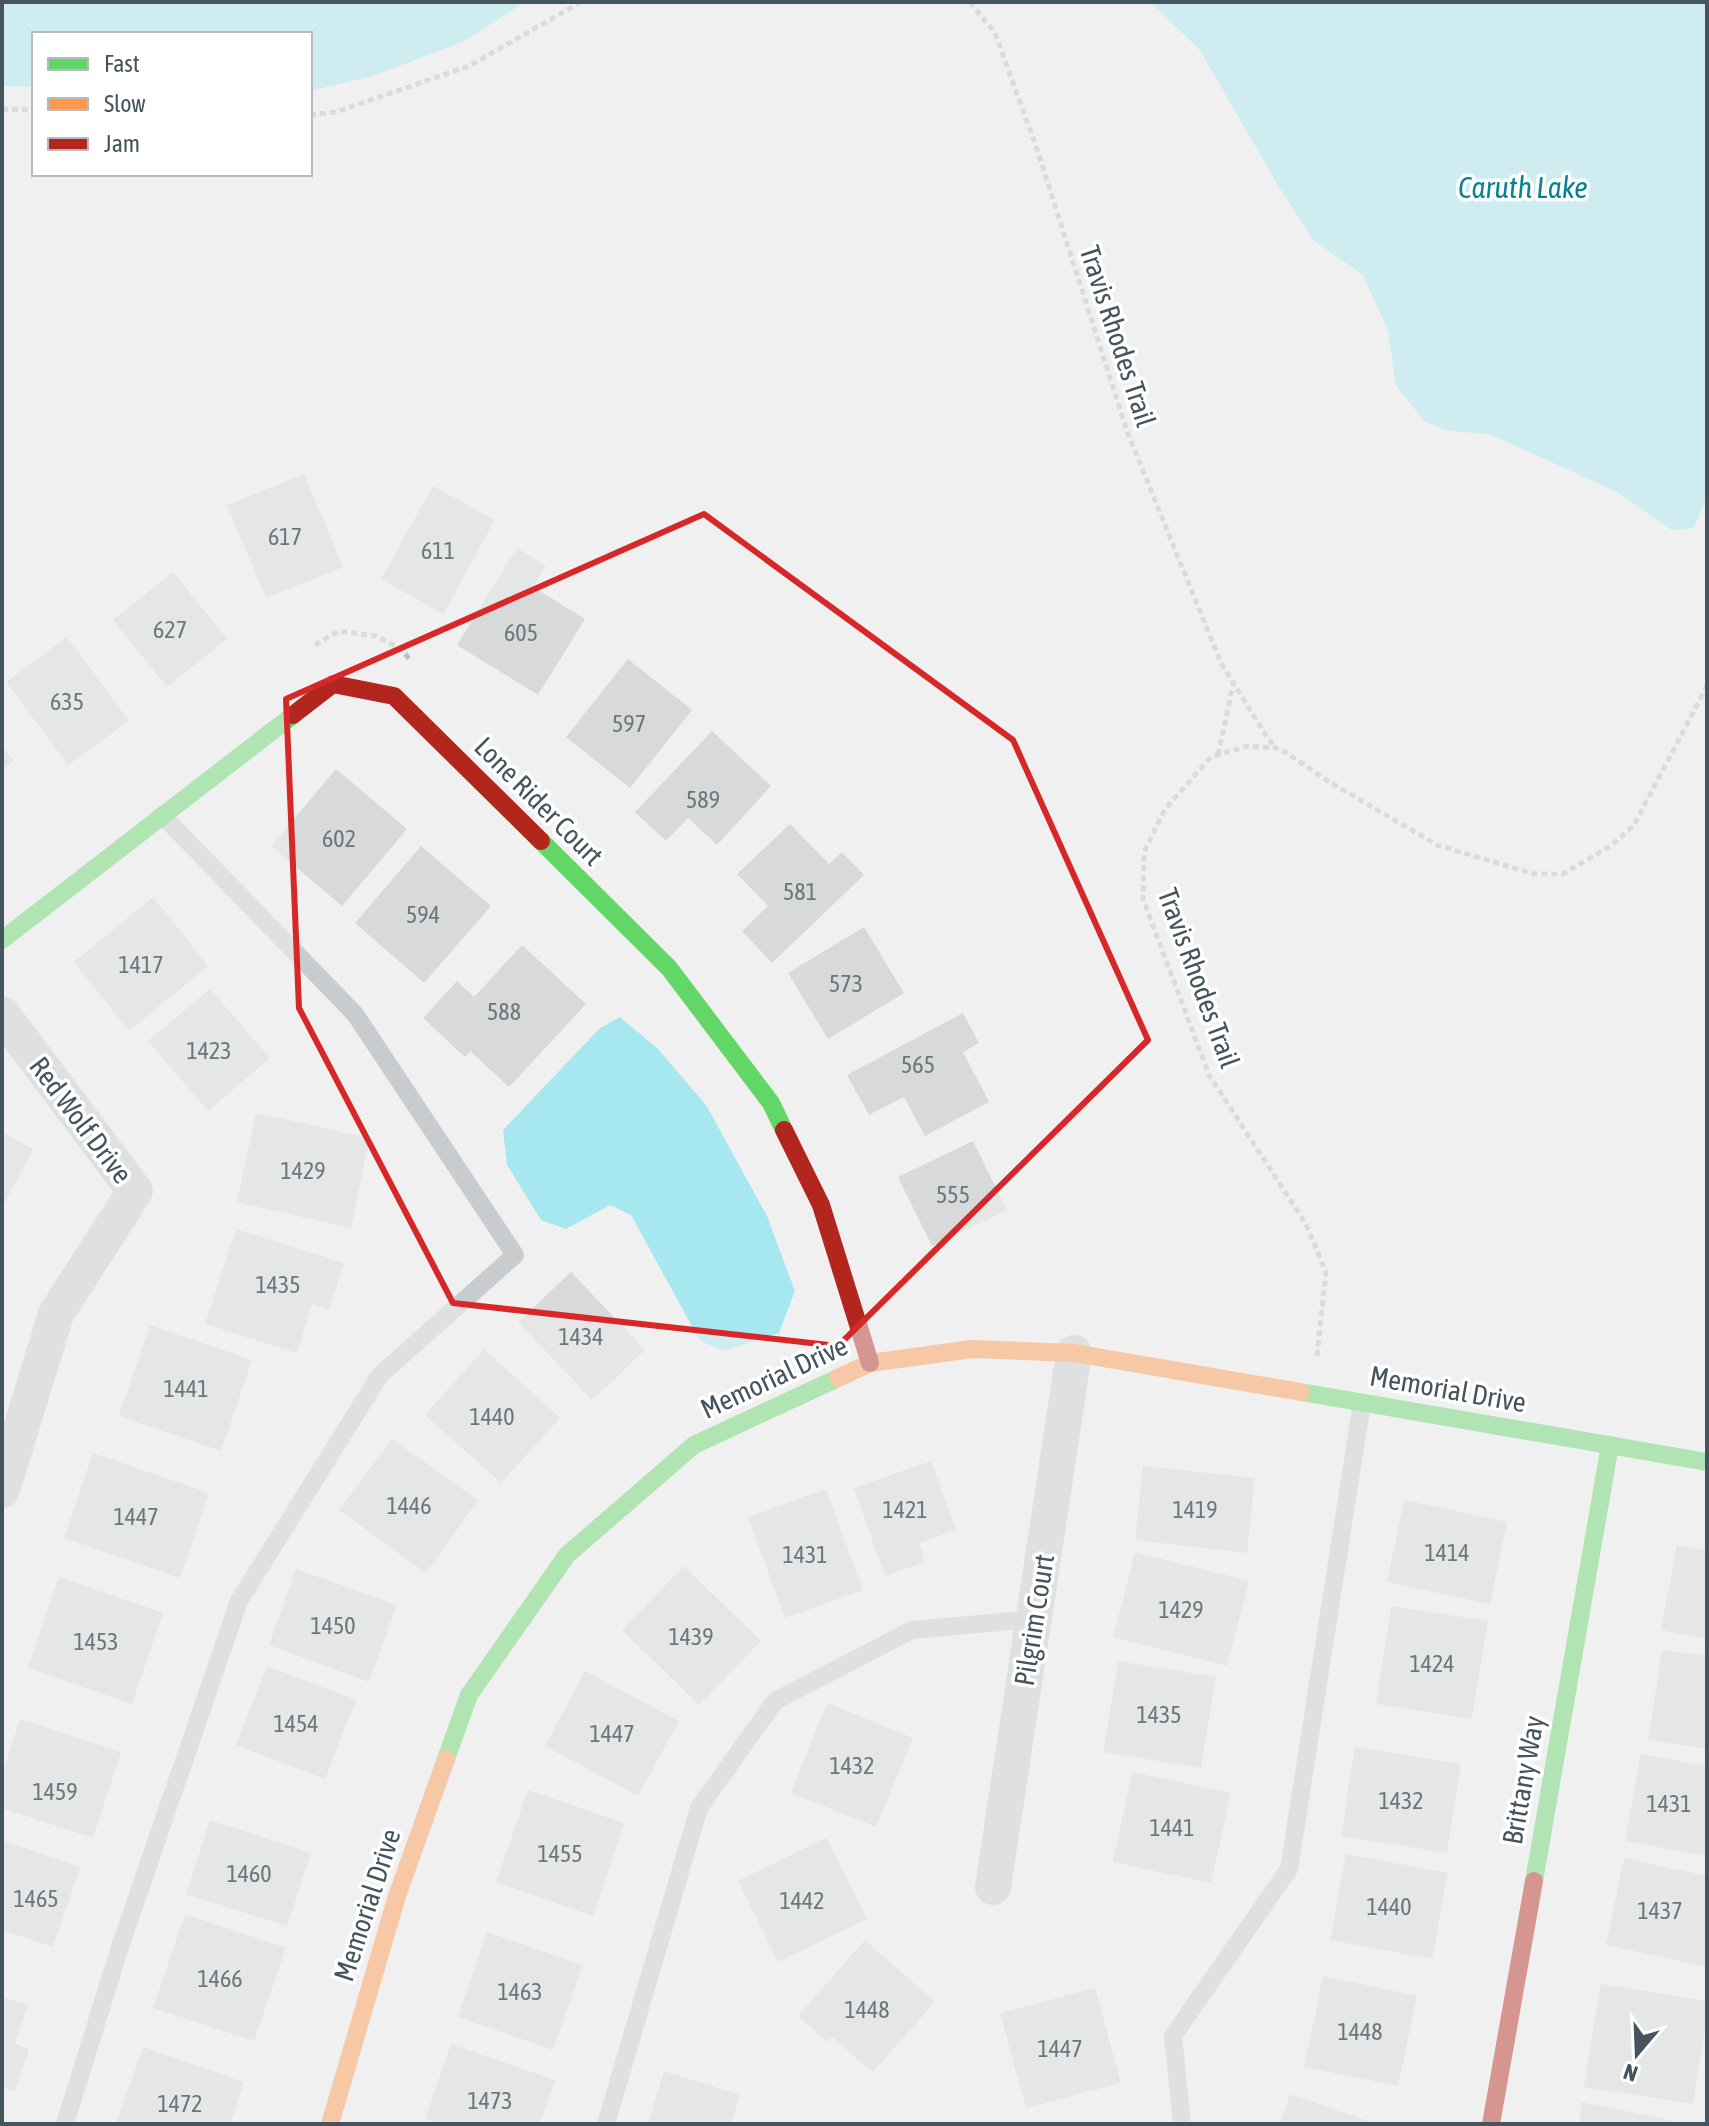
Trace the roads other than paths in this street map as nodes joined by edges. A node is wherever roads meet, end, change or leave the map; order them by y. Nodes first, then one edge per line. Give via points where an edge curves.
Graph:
1 (162, 815) junction
2 (2, 940) edge
3 (2, 1014) edge
4 (1074, 1353) junction
5 (870, 1363) junction
6 (1362, 1403) junction
7 (1610, 1445) junction
8 (1707, 1462) edge
9 (2, 1490) edge
10 (1034, 1619) junction
11 (993, 1887) dead end
12 (65, 2124) edge
13 (330, 2124) edge
14 (606, 2124) edge
15 (1182, 2124) edge
16 (1491, 2124) edge

1 - 2 street, Lone Rider Court
1 - 5 street, Lone Rider Court via 333,684 394,696 669,968 771,1103 821,1205
1 - 12 lane via 355,1014 515,1255 380,1375 239,1601
3 - 9 street, Red Wolf Drive via 135,1191 56,1314
4 - 5 street, Memorial Drive via 972,1349
4 - 6 street, Memorial Drive
4 - 10 street, Pilgrim Court
5 - 13 street, Memorial Drive via 694,1445 567,1555 469,1695 397,1896
6 - 7 street, Memorial Drive
6 - 15 lane via 1289,1869 1173,2036
7 - 8 street, Memorial Drive
7 - 16 street, Brittany Way
10 - 11 street, Pilgrim Court
10 - 14 lane via 912,1630 775,1701 699,1808

